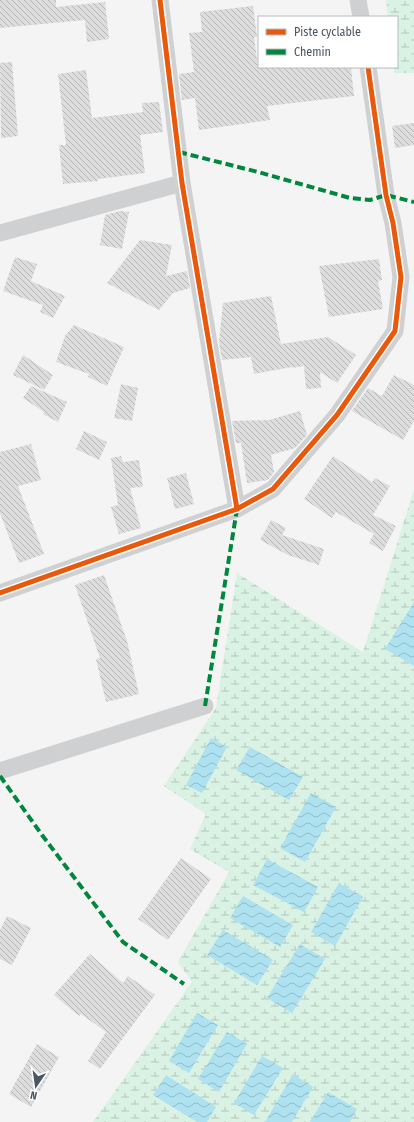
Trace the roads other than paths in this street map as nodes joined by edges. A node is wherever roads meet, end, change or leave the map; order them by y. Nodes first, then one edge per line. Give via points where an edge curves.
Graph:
1 (160, 0) edge
2 (358, 0) edge
3 (360, 16) edge
4 (368, 68) edge
5 (182, 184) junction
6 (0, 233) edge
7 (237, 509) junction
8 (0, 593) edge
9 (205, 706) dead end
10 (0, 771) edge

1 - 5 street
2 - 3 street
4 - 7 street via 386,196 393,223 401,278 395,331 338,415 273,489
5 - 6 street
5 - 7 street
7 - 8 street
9 - 10 street

